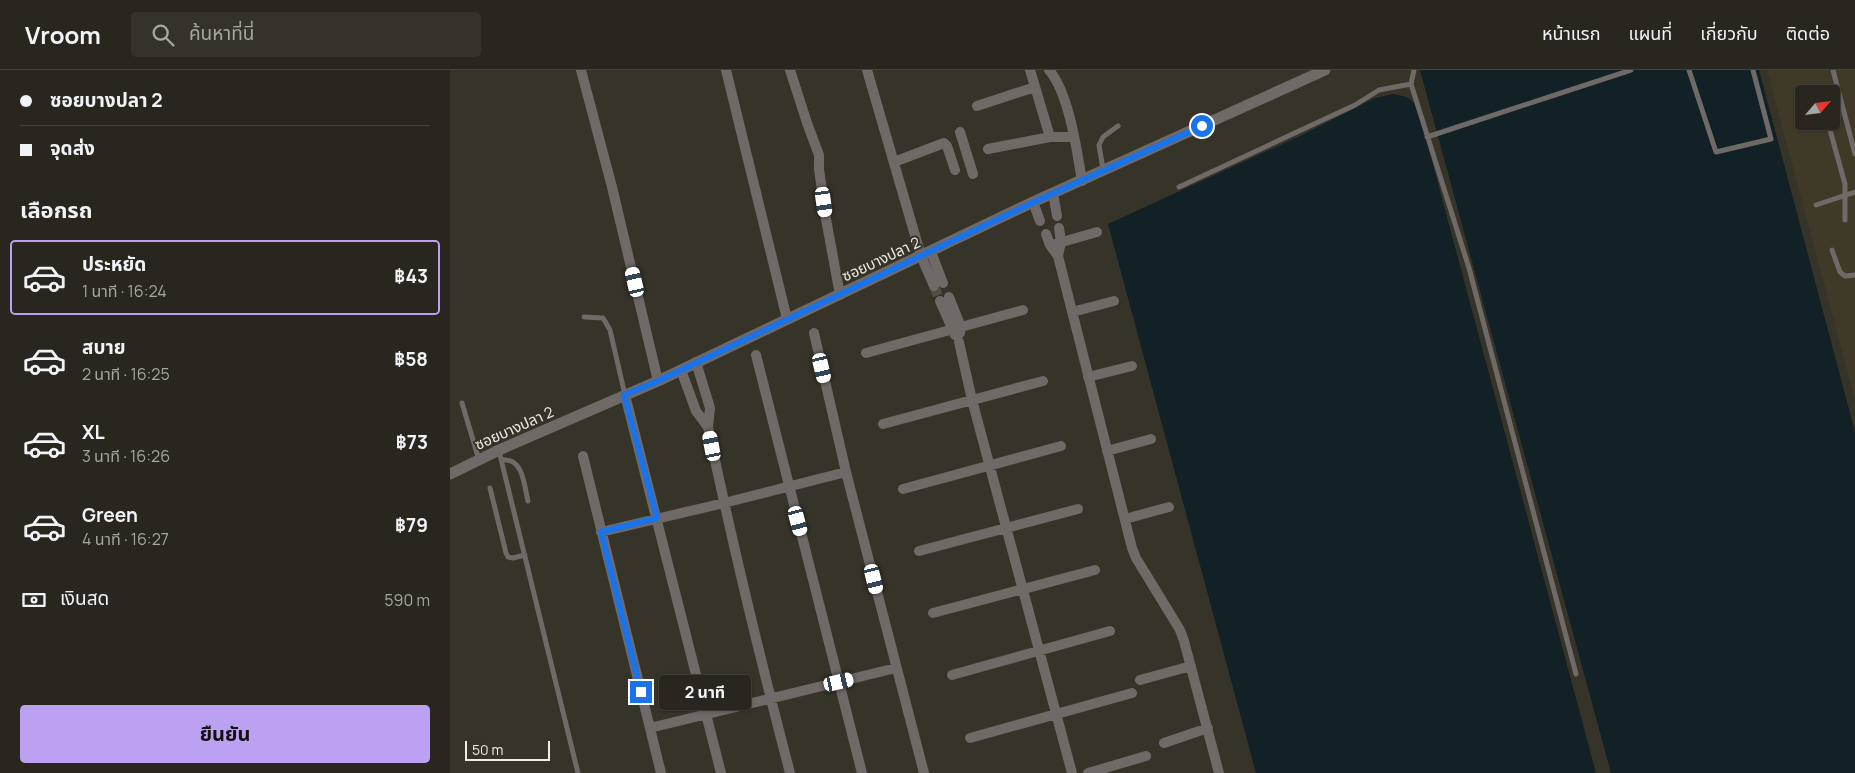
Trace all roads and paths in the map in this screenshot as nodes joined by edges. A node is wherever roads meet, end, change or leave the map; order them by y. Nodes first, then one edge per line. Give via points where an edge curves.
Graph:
1 (581, 70) edge
2 (726, 70) edge
3 (790, 70) edge
4 (867, 70) edge
5 (1030, 70) edge
6 (1049, 70) edge
7 (1325, 70) edge
8 (1414, 70) edge
9 (1631, 70) edge
10 (1690, 70) edge
11 (1753, 70) edge
12 (1833, 70) edge
13 (1303, 74) edge
14 (1410, 84) junction
15 (1035, 87) junction
16 (977, 106) dead end
17 (1118, 126) dead end
18 (1830, 130) dead end
19 (960, 132) dead end
20 (1050, 137) junction
21 (1074, 137) junction
22 (1427, 137) junction
23 (988, 149) dead end
24 (966, 153) junction
25 (1855, 154) edge
26 (951, 158) junction
27 (894, 162) junction
28 (955, 170) dead end
29 (1104, 171) junction
30 (973, 174) dead end
31 (1082, 181) junction
32 (1179, 187) dead end
33 (1855, 192) edge
34 (1053, 193) junction
35 (1846, 195) junction
36 (1034, 202) junction
37 (1816, 205) dead end
38 (1057, 216) dead end
39 (1845, 220) dead end
40 (1040, 221) dead end
41 (1059, 228) dead end
42 (1097, 232) dead end
43 (1046, 234) dead end
44 (1061, 242) junction
45 (1050, 245) junction
46 (1832, 250) dead end
47 (926, 254) junction
48 (1058, 256) junction
49 (1855, 275) edge
50 (939, 285) tunnel mouth
51 (840, 294) junction
52 (945, 299) tunnel mouth
53 (1114, 301) dead end
54 (1023, 310) dead end
55 (1072, 312) junction
56 (584, 317) dead end
57 (787, 319) junction
58 (956, 328) junction
59 (814, 333) dead end
60 (866, 353) dead end
61 (756, 355) dead end
62 (696, 362) junction
63 (1132, 366) dead end
64 (681, 370) junction
65 (1088, 377) junction
66 (658, 381) junction
67 (1043, 381) dead end
68 (624, 395) junction
69 (972, 400) junction
70 (462, 403) dead end
71 (883, 424) dead end
72 (708, 427) junction
73 (1151, 439) dead end
74 (1061, 446) dead end
75 (1107, 451) junction
76 (500, 454) junction
77 (582, 456) dead end
78 (479, 460) junction
79 (990, 466) junction
80 (846, 472) junction
81 (450, 474) edge
82 (790, 485) junction
83 (490, 488) dead end
84 (903, 489) dead end
85 (528, 501) dead end
86 (724, 504) junction
87 (1169, 507) dead end
88 (1078, 509) dead end
89 (657, 518) junction
90 (1125, 519) junction
91 (1006, 528) junction
92 (601, 532) junction
93 (920, 551) dead end
94 (524, 555) junction
95 (1095, 570) dead end
96 (1023, 589) junction
97 (933, 613) dead end
98 (1110, 631) dead end
99 (1039, 651) junction
100 (1191, 666) junction
101 (896, 668) junction
102 (1576, 674) dead end
103 (952, 675) dead end
104 (1140, 680) dead end
105 (839, 682) junction
106 (1132, 693) dead end
107 (771, 700) junction
108 (706, 714) junction
109 (1056, 714) junction
110 (650, 728) junction
111 (1208, 728) junction
112 (970, 738) dead end
113 (1164, 743) dead end
114 (1146, 756) dead end
115 (578, 773) edge
116 (661, 773) edge
117 (721, 773) edge
118 (790, 773) edge
119 (862, 773) edge
120 (924, 773) edge
121 (1072, 773) edge
122 (1088, 773) edge
123 (1220, 773) edge

1 - 66 street
2 - 57 street
3 - 51 street via 819,155 826,219
4 - 27 street
5 - 15 street
6 - 21 street via 1060,90
7 - 13 street, ซอยบางปลา 2
8 - 14 lane
9 - 22 lane
10 - 11 lane via 1716,152 1770,139
12 - 25 lane
13 - 29 street, ซอยบางปลา 2
14 - 22 lane
14 - 32 lane via 1379,90 1355,105
15 - 16 street
15 - 20 street
17 - 29 lane via 1103,137 1099,145
18 - 35 lane
19 - 24 street
20 - 21 street
20 - 23 street
21 - 31 street
22 - 102 lane via 1469,268
24 - 26 street
24 - 30 street
26 - 27 street via 944,143
26 - 28 street
27 - 47 street
29 - 31 street, ซอยบางปลา 2
31 - 34 street, ซอยบางปลา 2
33 - 35 lane
34 - 36 street, ซอยบางปลา 2
34 - 38 street
35 - 37 lane
35 - 39 lane
36 - 40 street
36 - 47 street, ซอยบางปลา 2
41 - 44 street
42 - 44 street
43 - 45 street
44 - 45 street
44 - 48 street
45 - 48 street
46 - 49 lane via 1840,272 1845,276
47 - 50 street
47 - 51 street, ซอยบางปลา 2
48 - 55 street
51 - 57 street, ซอยบางปลา 2
52 - 58 street
53 - 55 street
54 - 58 street
55 - 65 street
56 - 68 lane via 606,321
57 - 62 street, ซอยบางปลา 2
58 - 60 street
58 - 69 street
59 - 80 street
61 - 82 street
62 - 64 street, ซอยบางปลา 2
62 - 72 street via 710,408
63 - 65 street
64 - 66 street, ซอยบางปลา 2
64 - 72 street via 696,411
65 - 75 street
66 - 68 street, ซอยบางปลา 2
67 - 69 street
68 - 76 street, ซอยบางปลา 2
68 - 89 street
69 - 71 street
69 - 79 street
70 - 78 lane
72 - 86 street
73 - 75 street
74 - 79 street
75 - 90 street
76 - 78 street, ซอยบางปลา 2
76 - 85 lane via 513,462 521,473
76 - 94 lane
77 - 92 street
78 - 81 street, ซอยบางปลา 2
79 - 84 street
79 - 91 street
80 - 82 street
80 - 101 street
82 - 86 street
82 - 105 street
83 - 94 lane via 508,557
86 - 89 street
86 - 107 street
87 - 90 street
88 - 91 street
89 - 92 street
89 - 108 street
90 - 100 street via 1136,558 1180,630
91 - 93 street
91 - 96 street
92 - 110 street
94 - 115 lane
95 - 96 street
96 - 97 street
96 - 99 street
98 - 99 street
99 - 103 street
99 - 109 street
100 - 104 street
100 - 111 street
101 - 105 street
101 - 120 street
105 - 107 street
105 - 119 street
106 - 109 street
107 - 108 street
107 - 118 street
108 - 110 street
108 - 117 street
109 - 112 street
109 - 121 street
110 - 116 street
111 - 113 street
111 - 123 street
114 - 122 street

